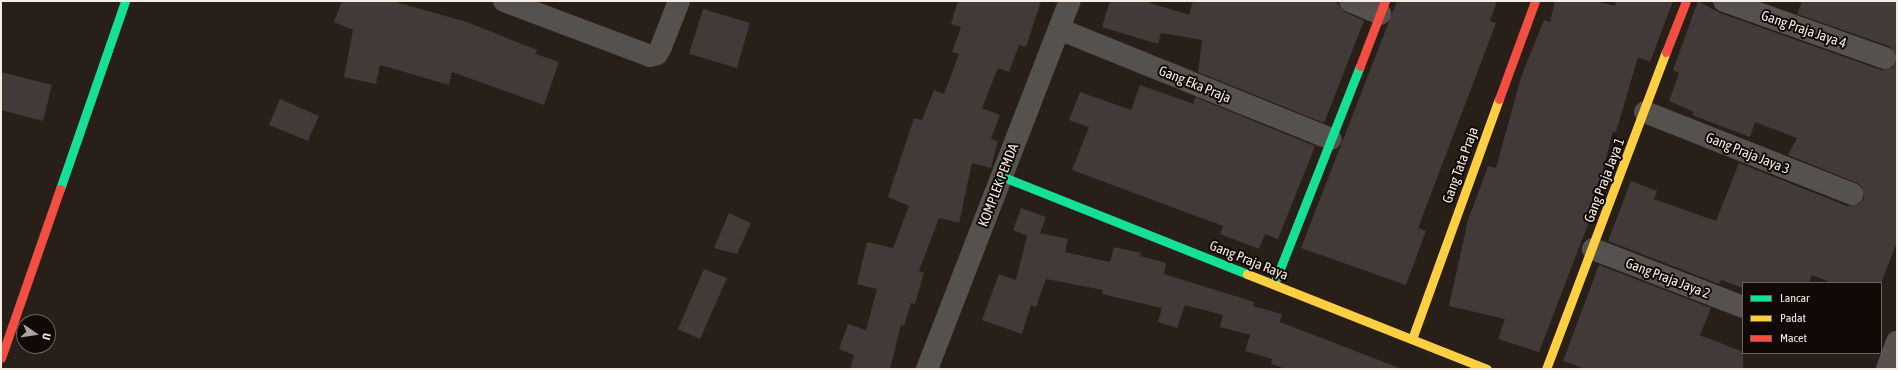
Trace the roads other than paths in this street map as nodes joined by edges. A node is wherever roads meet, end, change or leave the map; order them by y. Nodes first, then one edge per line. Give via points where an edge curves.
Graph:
1 (125, 1) edge
2 (504, 1) edge
3 (679, 1) edge
4 (1070, 1) edge
5 (1350, 1) edge
6 (1535, 1) edge
7 (1686, 1) edge
8 (1724, 1) edge
9 (1382, 8) edge
10 (1059, 29) junction
11 (1885, 58) dead end
12 (1645, 112) junction
13 (1331, 139) junction
14 (1001, 176) junction
15 (1852, 194) dead end
16 (1593, 249) junction
17 (1274, 284) junction
18 (1742, 306) edge
19 (1412, 339) junction
20 (1897, 342) edge
21 (1, 358) edge
22 (927, 369) edge
23 (1487, 369) edge
24 (1546, 369) edge
25 (1887, 369) edge

1 - 21 street
2 - 3 street via 650,56 657,54 662,47
4 - 10 street, KOMPLEK PEMDA
5 - 9 street
6 - 19 street, Gang Tata Praja
7 - 12 street, Gang Praja Jaya 1
8 - 11 street, Gang Praja Jaya 4
9 - 13 street
10 - 13 street, Gang Eka Praja
10 - 14 street, KOMPLEK PEMDA
12 - 15 street, Gang Praja Jaya 3
12 - 16 street, Gang Praja Jaya 1
13 - 17 street
14 - 17 street, Gang Praja Raya
14 - 22 street, KOMPLEK PEMDA
16 - 18 street, Gang Praja Jaya 2
16 - 24 street, Gang Praja Jaya 1
17 - 19 street, Gang Praja Raya
19 - 23 street, Gang Praja Raya
20 - 25 street

